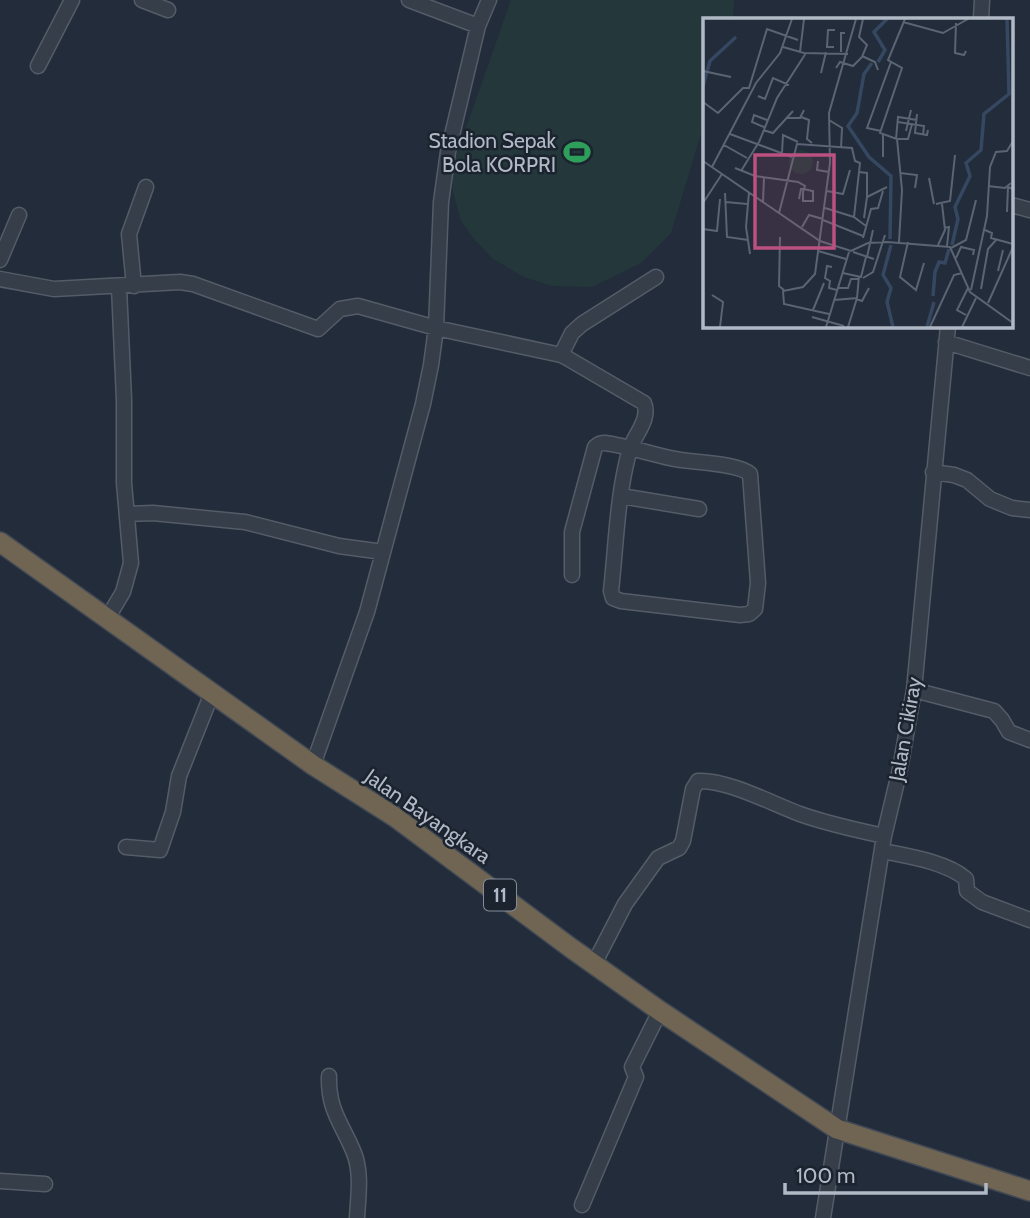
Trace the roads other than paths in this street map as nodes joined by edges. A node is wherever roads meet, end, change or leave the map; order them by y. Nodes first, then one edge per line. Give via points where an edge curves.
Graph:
1 (72, 0) edge
2 (142, 0) edge
3 (409, 0) edge
4 (489, 0) edge
5 (982, 0) edge
6 (168, 10) dead end
7 (981, 18) edge
8 (478, 26) junction
9 (38, 66) dead end
10 (146, 187) dead end
11 (1012, 205) edge
12 (1030, 211) edge
13 (19, 215) dead end
14 (0, 260) edge
15 (656, 277) dead end
16 (0, 279) edge
17 (127, 286) junction
18 (948, 327) edge
19 (436, 328) junction
20 (946, 342) junction
21 (561, 355) junction
22 (1030, 368) edge
23 (629, 450) junction
24 (933, 472) junction
25 (621, 496) junction
26 (699, 509) dead end
27 (1030, 510) edge
28 (127, 514) junction
29 (0, 542) edge
30 (383, 552) junction
31 (572, 575) dead end
32 (107, 619) junction
33 (914, 690) junction
34 (212, 693) junction
35 (1030, 740) edge
36 (313, 765) junction
37 (883, 844) junction
38 (127, 847) dead end
39 (1030, 920) edge
40 (594, 964) junction
41 (660, 1011) junction
42 (330, 1076) dead end
43 (838, 1129) junction
44 (0, 1181) edge
45 (45, 1184) dead end
46 (1028, 1186) edge
47 (582, 1206) dead end
48 (357, 1218) edge
49 (823, 1218) edge

1 - 9 street
2 - 6 street
3 - 8 street
4 - 8 street
5 - 7 street
8 - 19 street via 442,189
10 - 17 street via 129,234
11 - 12 street
13 - 14 street
15 - 21 street via 582,324
16 - 17 street via 54,289
17 - 19 street via 193,284 318,329 340,309 358,306
17 - 28 street
18 - 20 street, Jalan Cikiray
19 - 21 street
19 - 30 street via 423,404
20 - 22 street
20 - 24 street, Jalan Cikiray
21 - 23 street via 644,403 645,418
23 - 25 street
23 - 25 street via 750,474 758,583 755,609 740,615 613,598
23 - 31 street via 604,443 595,447 572,532
24 - 27 street via 967,480 990,499
24 - 33 street, Jalan Cikiray
25 - 26 street
28 - 30 street via 245,522
28 - 32 street via 129,576
29 - 32 highway, Jalan Bayangkara / 11
30 - 36 street via 367,612
32 - 34 highway, Jalan Bayangkara / 11
33 - 35 street via 995,711 1009,732
33 - 37 street, Jalan Cikiray
34 - 36 highway, Jalan Bayangkara / 11
34 - 38 street via 179,776 160,849
36 - 40 highway, Jalan Bayangkara / 11 via 396,817
37 - 39 street via 959,873 966,879 967,891 982,902
37 - 40 street via 750,794 698,781 683,841 679,848 658,858 625,904
37 - 43 street, Jalan Cikiray
40 - 41 highway, Jalan Bayangkara / 11
41 - 43 highway, Jalan Bayangkara / 11
41 - 47 street via 632,1067 636,1077
42 - 48 street via 335,1116 358,1170
43 - 46 highway, Jalan Bayangkara / 11
43 - 49 street, Jalan Cikiray
44 - 45 street

